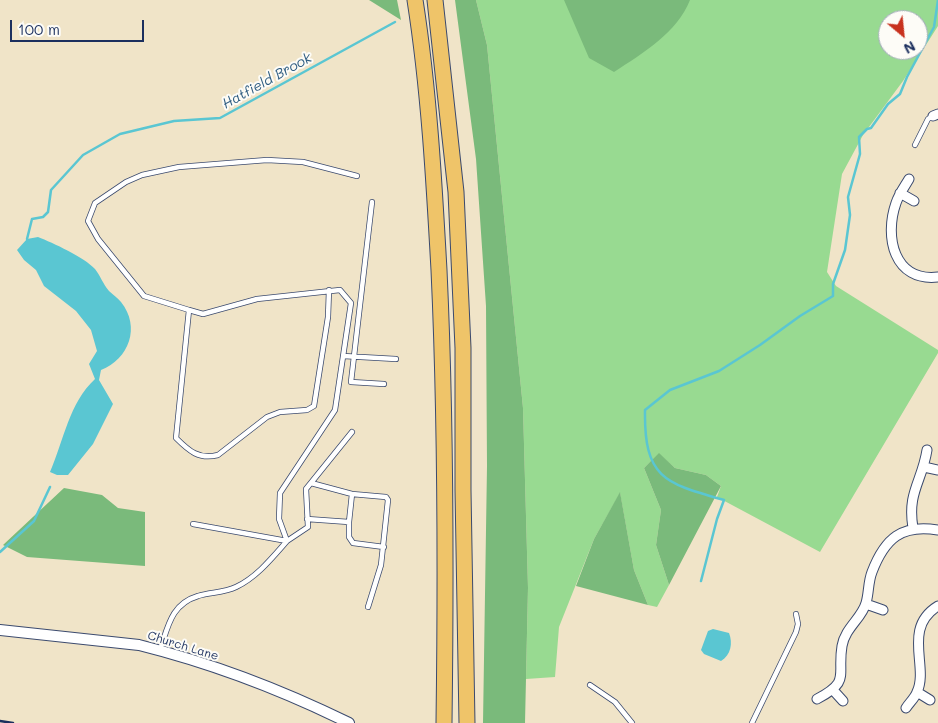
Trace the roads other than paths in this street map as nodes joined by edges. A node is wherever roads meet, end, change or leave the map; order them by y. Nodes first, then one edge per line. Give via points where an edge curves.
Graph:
1 (415, 0) edge
2 (435, 0) edge
3 (936, 115) edge
4 (914, 145) dead end
5 (357, 176) dead end
6 (909, 179) dead end
7 (900, 193) junction
8 (914, 201) dead end
9 (372, 202) dead end
10 (938, 277) edge
11 (329, 290) junction
12 (188, 310) junction
13 (343, 356) junction
14 (354, 356) junction
15 (396, 359) dead end
16 (384, 384) dead end
17 (352, 432) dead end
18 (927, 450) dead end
19 (924, 467) junction
20 (938, 470) edge
21 (311, 483) junction
22 (352, 494) junction
23 (307, 519) junction
24 (349, 522) junction
25 (193, 524) dead end
26 (913, 528) junction
27 (938, 530) edge
28 (287, 540) junction
29 (384, 547) junction
30 (866, 604) junction
31 (938, 606) edge
32 (368, 607) dead end
33 (883, 610) dead end
34 (796, 614) dead end
35 (0, 630) edge
36 (160, 650) junction
37 (590, 685) dead end
38 (833, 690) junction
39 (917, 692) junction
40 (817, 699) dead end
41 (930, 700) dead end
42 (843, 702) dead end
43 (906, 708) dead end
44 (349, 723) edge
45 (444, 723) edge
46 (467, 723) edge
47 (632, 723) edge
48 (752, 723) edge

1 - 45 highway via 433,144 442,343 446,480
2 - 46 highway via 456,192 463,348
3 - 4 lane via 928,119
5 - 12 lane via 303,162 267,160 196,164 142,175 96,202 88,221 98,239 144,296
6 - 7 street
7 - 8 street
7 - 10 street via 892,226 898,261 914,275
9 - 14 lane
11 - 12 lane via 257,299 203,314
11 - 12 lane via 314,406 268,417 218,454 209,457 192,454 176,438
11 - 13 lane via 340,290 351,303
13 - 14 lane
13 - 28 lane via 335,410 280,493 279,519
14 - 15 lane
14 - 16 lane via 351,382
17 - 21 lane
18 - 19 street
19 - 20 street
19 - 26 street via 912,497
21 - 22 lane
21 - 23 lane via 306,490
22 - 24 lane
22 - 29 lane via 388,499
23 - 24 lane
23 - 28 lane via 308,527
24 - 29 lane via 349,538 353,543
25 - 28 lane
26 - 27 street
26 - 30 street via 890,541 882,553 872,573
28 - 36 lane via 246,582 197,596 182,604 173,612
29 - 32 lane
30 - 33 street
30 - 38 street via 850,625 842,645 842,674
31 - 39 street via 928,612 922,626 918,644 920,683
34 - 48 lane via 796,632
35 - 36 street, Church Lane
36 - 44 street, Church Lane via 264,686
37 - 47 lane via 615,702
38 - 40 street
38 - 42 street
39 - 41 street
39 - 43 street

